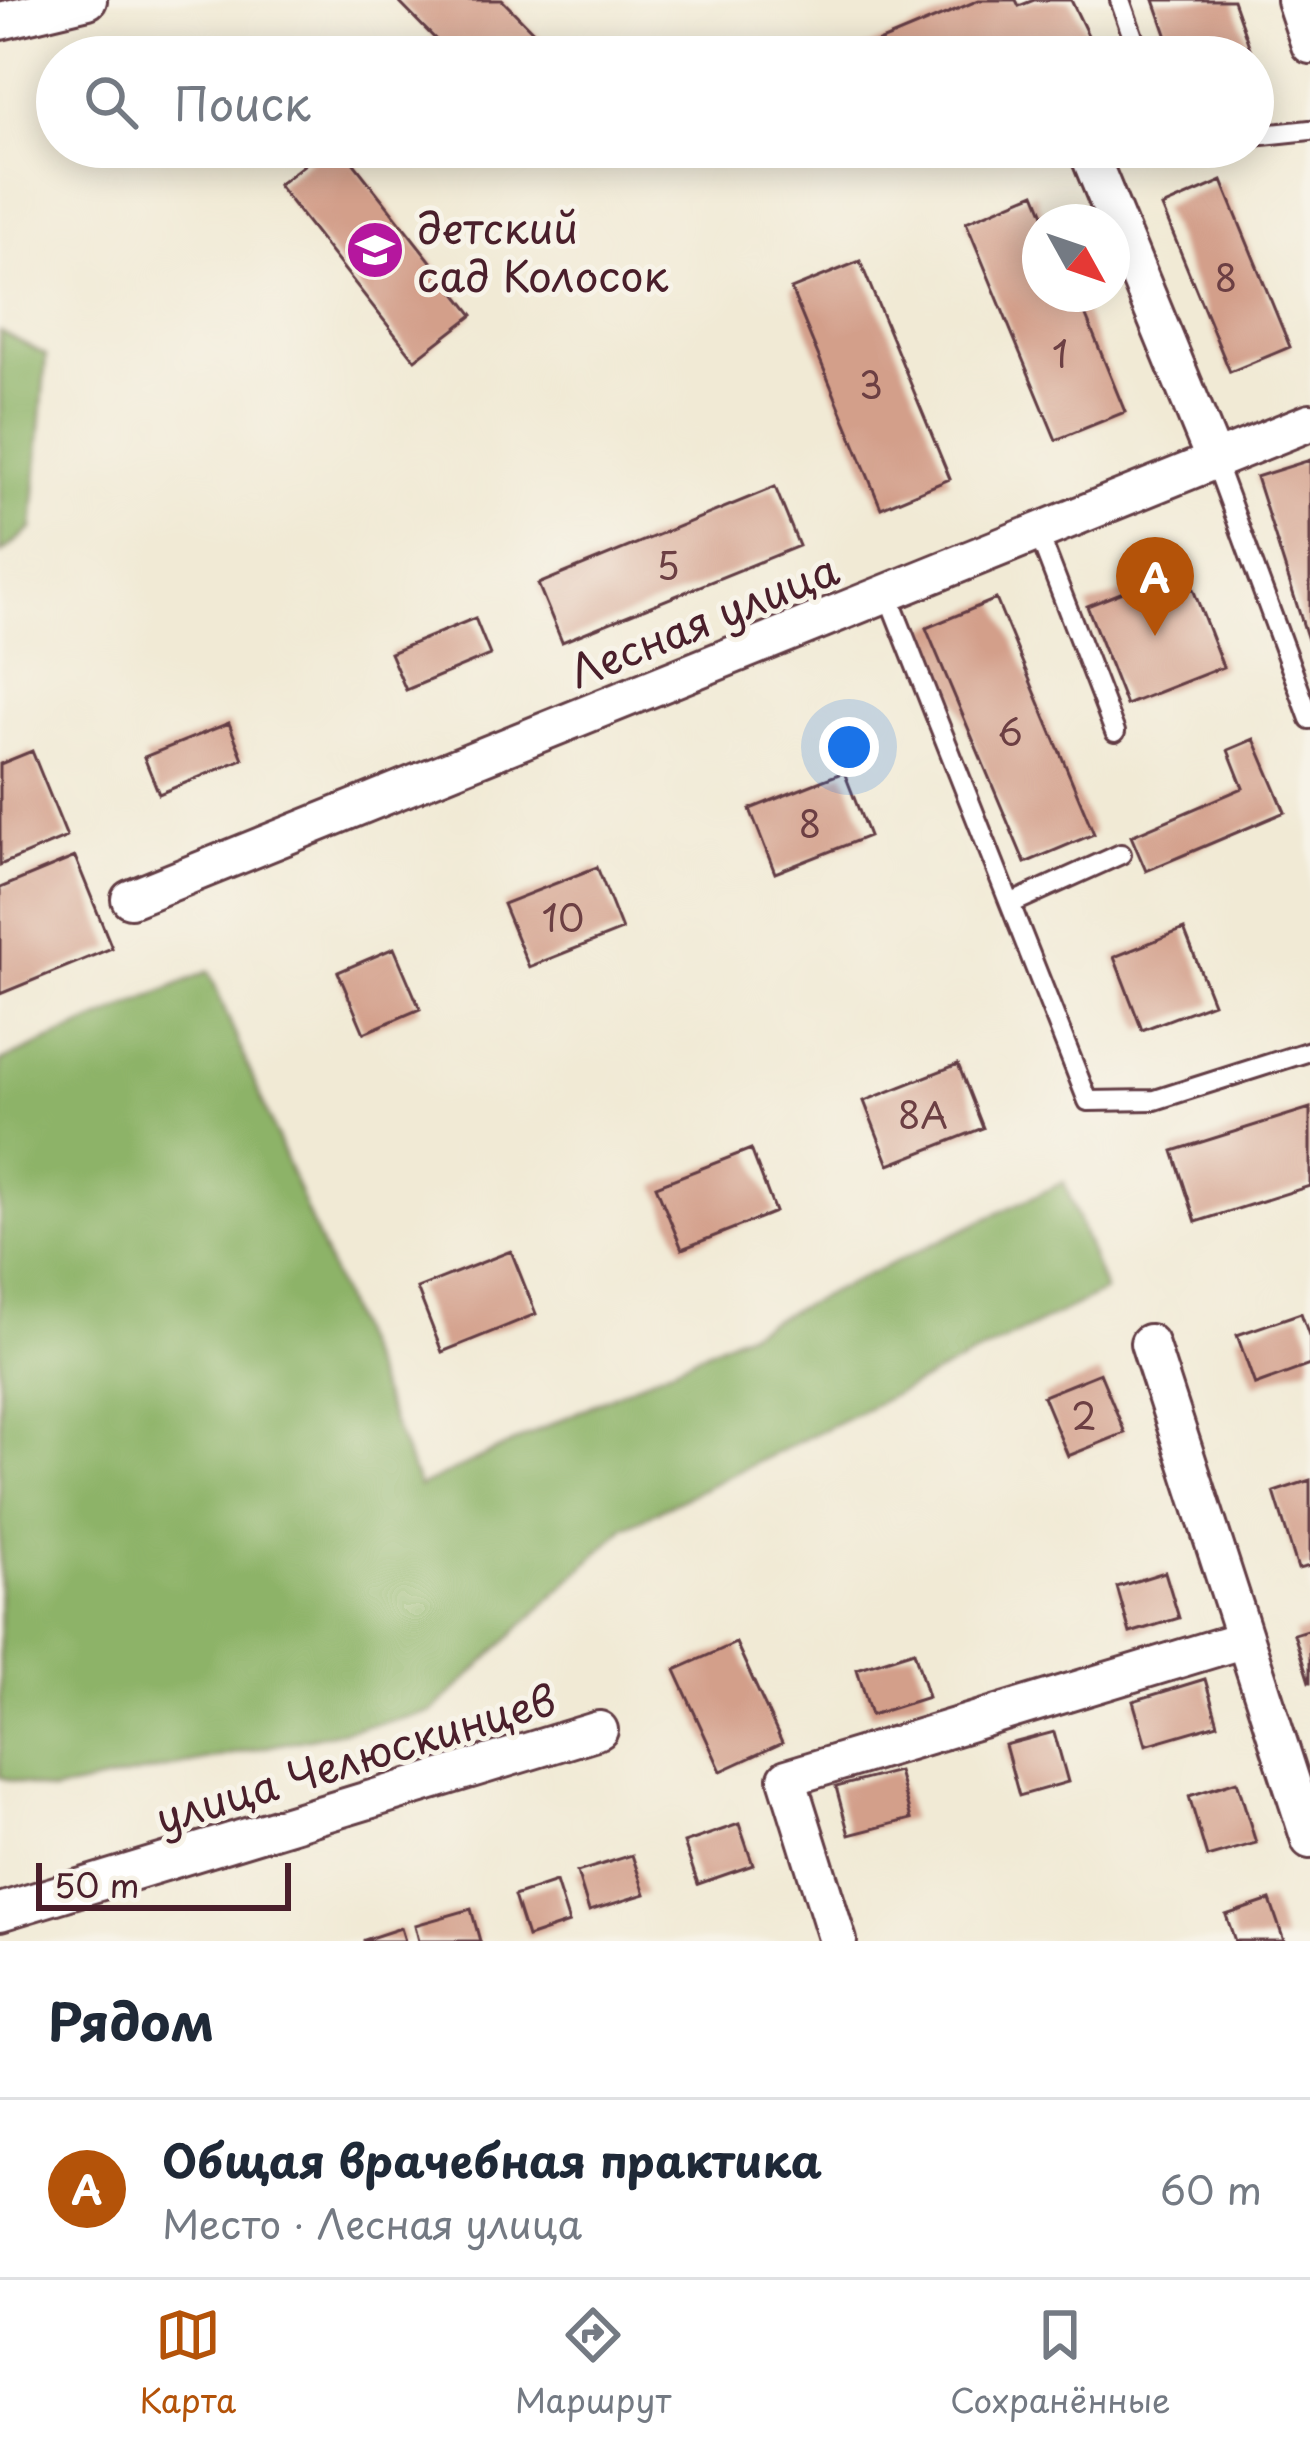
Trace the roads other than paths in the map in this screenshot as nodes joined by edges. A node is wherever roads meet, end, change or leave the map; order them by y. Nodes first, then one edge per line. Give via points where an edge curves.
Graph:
1 (88, 0) edge
2 (1120, 0) edge
3 (1295, 0) edge
4 (0, 21) edge
5 (1133, 36) edge
6 (1310, 45) edge
7 (1310, 130) edge
8 (1274, 134) edge
9 (1095, 168) edge
10 (1310, 422) edge
11 (1215, 461) junction
12 (1038, 532) junction
13 (887, 593) junction
14 (1310, 719) edge
15 (1115, 732) dead end
16 (1121, 854) dead end
17 (130, 899) dead end
18 (1010, 904) junction
19 (1310, 1051) edge
20 (1149, 1343) dead end
21 (1245, 1639) junction
22 (599, 1730) dead end
23 (1310, 1840) edge
24 (0, 1912) edge
25 (838, 1941) edge

1 - 4 street
2 - 5 lane
3 - 6 street
7 - 8 lane
9 - 11 street
10 - 11 street, Лесная улица
11 - 12 street, Лесная улица
11 - 14 lane
12 - 13 street, Лесная улица
12 - 15 lane
13 - 17 street, Лесная улица
13 - 18 lane
16 - 18 lane
18 - 19 lane via 1088,1101 1156,1100
20 - 21 street
21 - 23 street
21 - 25 street via 787,1778
22 - 24 street, улица Челюскинцев

